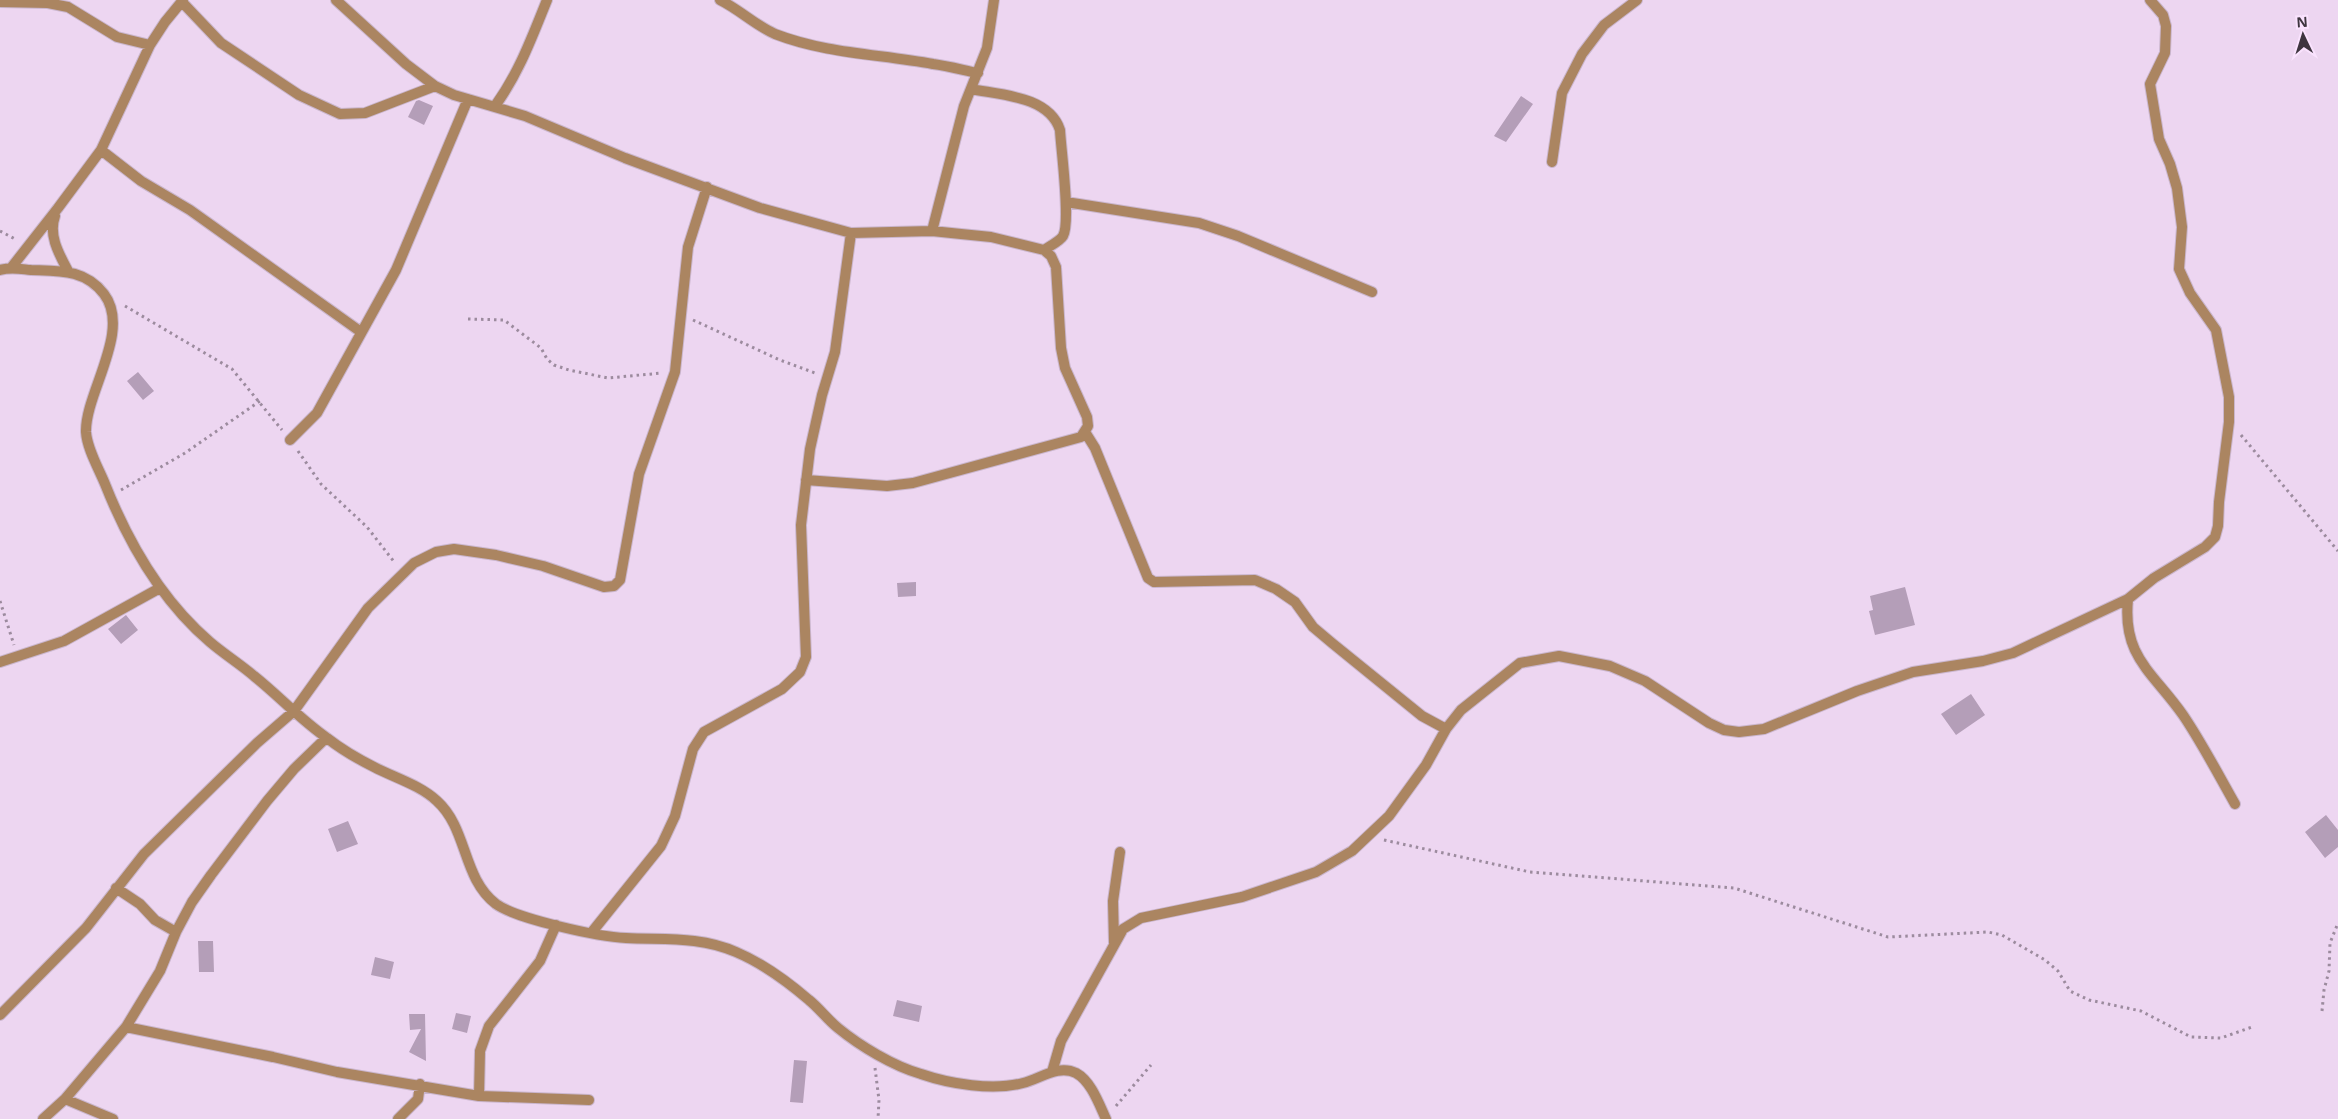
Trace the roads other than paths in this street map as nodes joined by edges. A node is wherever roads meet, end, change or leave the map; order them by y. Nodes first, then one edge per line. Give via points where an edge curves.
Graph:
1 (336, 0) edge
2 (547, 0) edge
3 (720, 0) edge
4 (994, 0) edge
5 (1637, 0) edge
6 (2150, 0) edge
7 (182, 1) edge
8 (0, 2) edge
9 (740, 4) edge
10 (150, 45) junction
11 (978, 74) junction
12 (435, 86) junction
13 (971, 88) junction
14 (468, 99) junction
15 (495, 106) junction
16 (101, 150) junction
17 (1552, 162) dead end
18 (707, 187) junction
19 (1066, 202) junction
20 (58, 208) junction
21 (932, 231) junction
22 (852, 233) junction
23 (1044, 250) junction
24 (11, 268) junction
25 (0, 270) edge
26 (68, 271) junction
27 (1372, 292) dead end
28 (361, 332) junction
29 (1085, 432) junction
30 (290, 440) road end
31 (806, 480) junction
32 (160, 588) junction
33 (2128, 599) junction
34 (0, 662) edge
35 (294, 711) junction
36 (1446, 729) junction
37 (326, 738) junction
38 (2235, 804) dead end
39 (1120, 852) dead end
40 (116, 888) junction
41 (556, 925) junction
42 (176, 932) junction
43 (592, 932) junction
44 (1114, 943) junction
45 (0, 1015) edge
46 (126, 1027) junction
47 (1052, 1072) junction
48 (420, 1084) junction
49 (480, 1096) junction
50 (65, 1099) junction
51 (589, 1100) dead end
52 (44, 1119) edge
53 (113, 1119) edge
54 (398, 1119) edge
55 (1106, 1119) edge

1 - 12 street
2 - 15 street via 531,44
3 - 9 street
4 - 11 street via 987,48
5 - 17 street via 1604,25 1582,54 1562,93
6 - 33 street via 2163,15 2166,26 2165,53 2150,84 2159,139 2177,188 2182,227 2179,269 2190,293 2216,330 2229,397 2229,422 2215,537
7 - 10 street
7 - 12 street via 220,43 299,95 340,114 365,113
8 - 10 street via 48,3 68,7 117,37
9 - 11 street via 747,18 762,28 827,49 933,64
10 - 16 street
11 - 13 street
12 - 14 street
13 - 19 street via 1024,100 1045,108 1057,120
13 - 21 street
14 - 15 street
14 - 28 street via 396,270
15 - 18 street
16 - 20 street
16 - 28 street
18 - 22 street via 760,208
18 - 35 street via 688,247 675,372 640,474 620,580 614,586 604,587 543,566 496,555 454,549 436,552 414,563 368,608
19 - 23 street via 1063,237
19 - 27 street via 1199,223
20 - 24 street
20 - 26 street via 52,226 56,246
21 - 22 street
21 - 23 street via 991,237
22 - 31 street via 835,352 816,418
23 - 29 street via 1056,266 1061,348 1068,376 1087,417
24 - 25 street
24 - 26 street
26 - 32 street via 82,276 106,296 111,315 111,341 94,393 86,432 110,497
28 - 30 street via 317,413
29 - 31 street via 1074,440 913,483 887,486
29 - 36 street via 1095,448 1148,578 1154,582 1255,580 1276,589 1295,602 1313,627 1332,643 1422,716
31 - 43 street via 801,533 806,657 800,672 782,689 711,728 698,739 675,816 661,846
32 - 34 street via 64,641
32 - 35 street via 208,640
33 - 36 street via 2013,652 1984,661 1913,672 1764,729 1724,730 1645,681 1610,666 1559,656 1520,663 1461,710
33 - 38 street via 2128,632 2138,658 2182,714
35 - 37 street
35 - 40 street via 144,854
36 - 44 street via 1426,765 1389,816 1352,852 1316,872 1242,897 1141,918 1123,929
37 - 41 street via 438,801 459,834 469,868 496,904 529,919
37 - 42 street via 267,800 210,875
39 - 44 street via 1113,901
40 - 42 street via 140,904 155,920
40 - 45 street via 86,928
41 - 43 street
41 - 49 street via 540,961 489,1026 480,1051
42 - 46 street via 160,971
43 - 47 street via 622,938 683,938 736,952 786,982 812,1001 838,1028 874,1052 920,1074 990,1087 1027,1082
44 - 47 street via 1062,1041
46 - 48 street via 336,1072
46 - 50 street
47 - 55 street via 1065,1070 1078,1074 1088,1085
48 - 49 street
48 - 54 street via 418,1099
49 - 51 street
50 - 52 street
50 - 53 street

